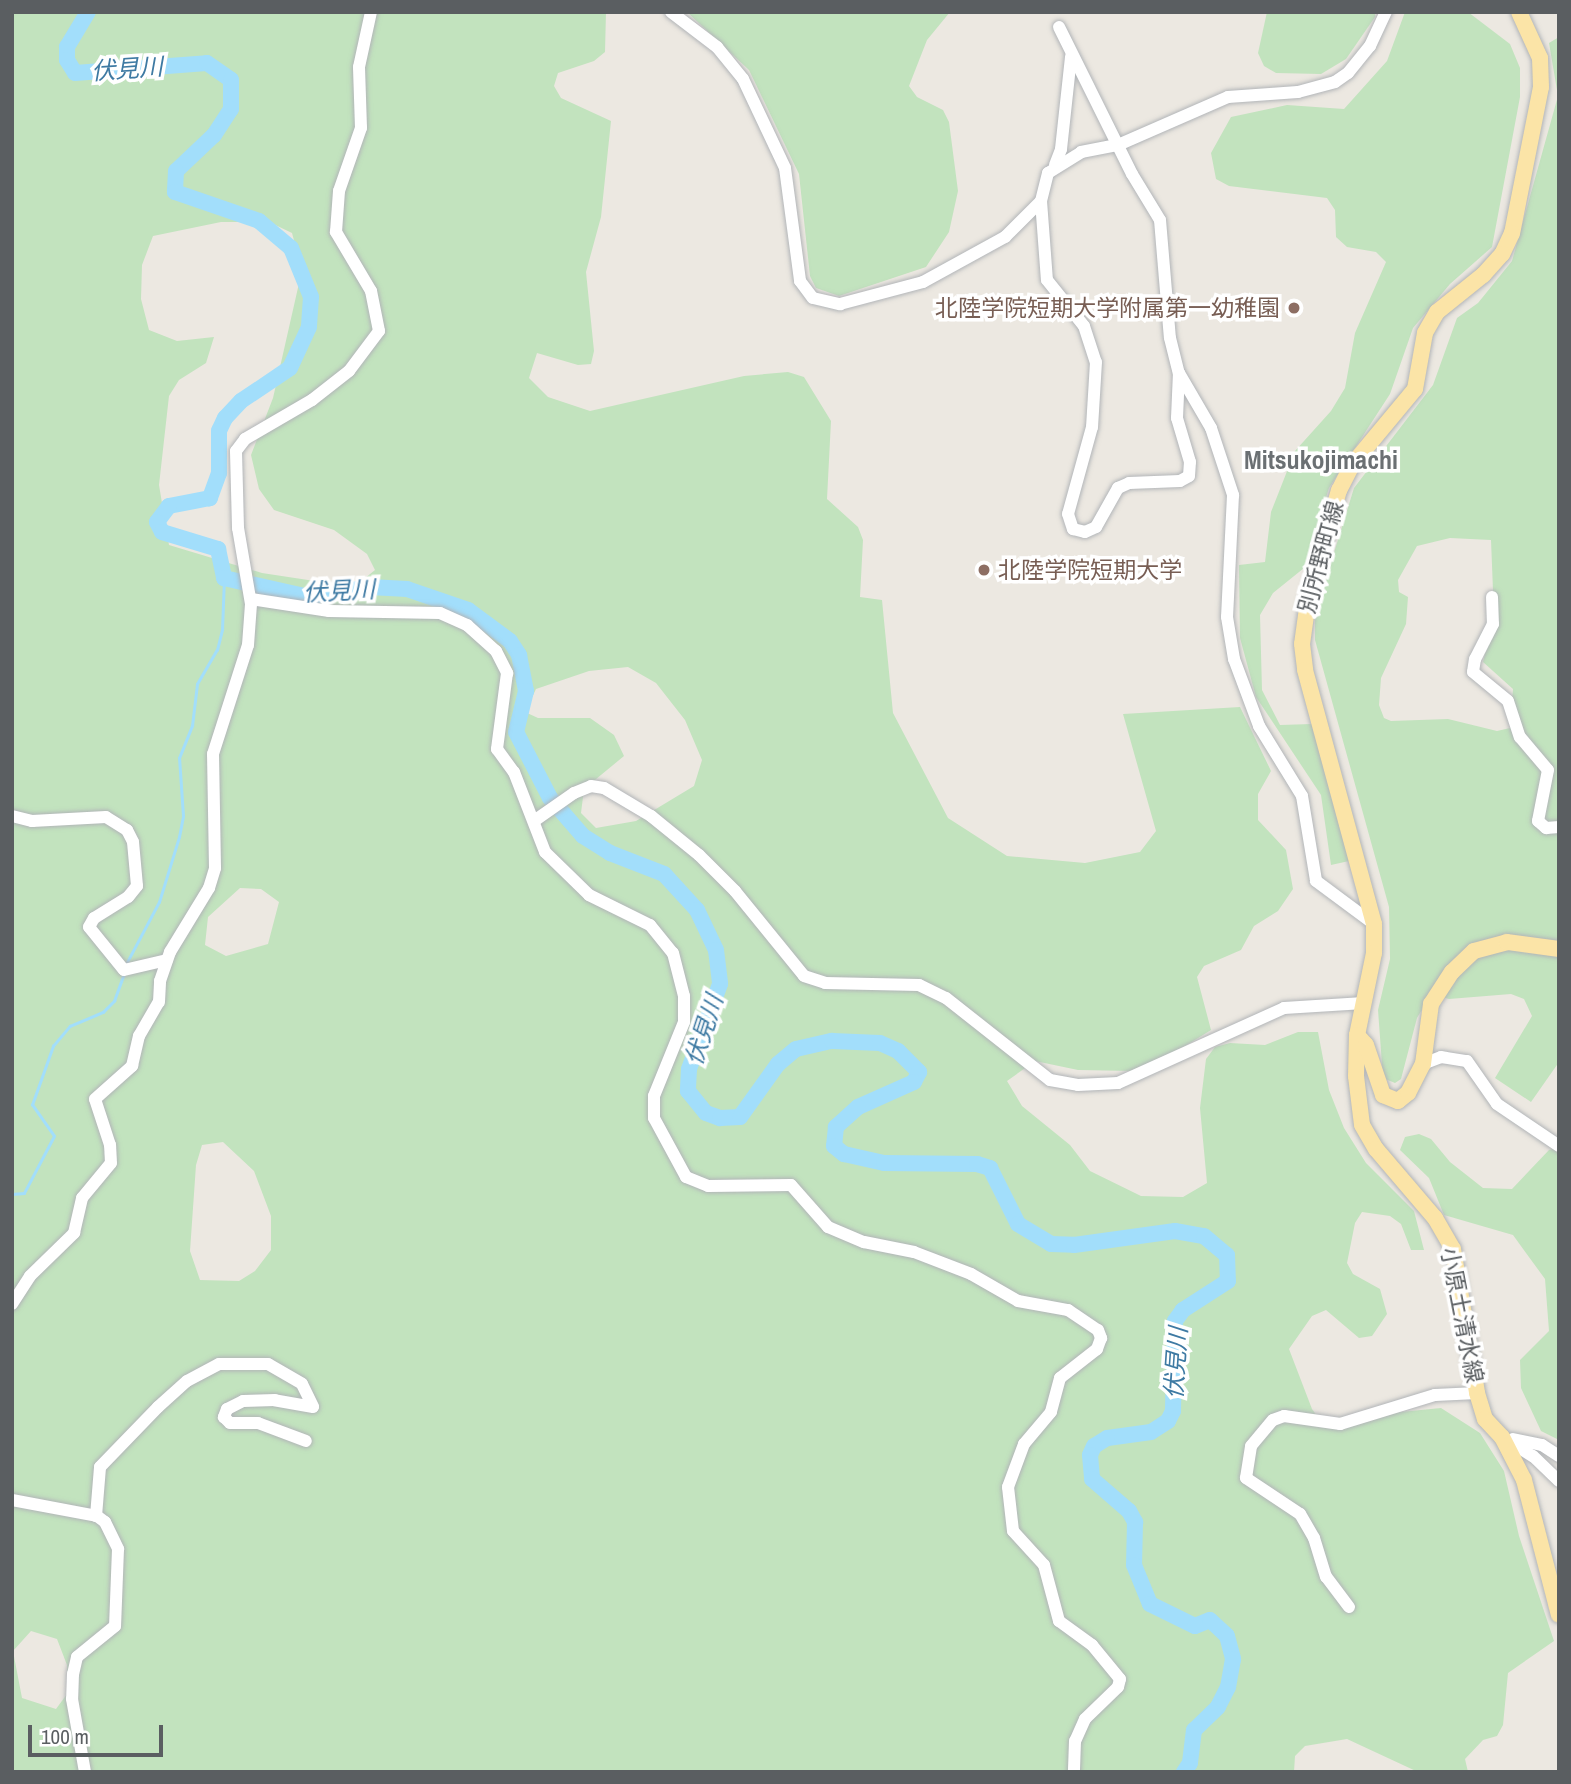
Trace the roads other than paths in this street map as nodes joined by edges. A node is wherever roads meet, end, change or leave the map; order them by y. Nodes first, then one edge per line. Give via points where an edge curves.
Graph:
1 (371, 12) edge
2 (671, 12) edge
3 (1387, 12) edge
4 (1519, 12) edge
5 (1059, 27) dead end
6 (1071, 57) junction
7 (1118, 145) junction
8 (1055, 165) junction
9 (1041, 201) junction
10 (1179, 373) junction
11 (1492, 597) dead end
12 (251, 599) junction
13 (12, 816) edge
14 (539, 818) junction
15 (1559, 827) edge
16 (1374, 924) junction
17 (1559, 949) edge
18 (167, 960) junction
19 (1364, 1003) junction
20 (1357, 1035) junction
21 (1423, 1064) junction
22 (1559, 1146) edge
23 (12, 1304) edge
24 (1477, 1393) junction
25 (1502, 1437) junction
26 (306, 1441) dead end
27 (1559, 1456) edge
28 (1559, 1481) edge
29 (12, 1500) edge
30 (96, 1516) junction
31 (1349, 1606) dead end
32 (1559, 1615) edge
33 (85, 1772) edge
34 (1074, 1772) edge

1 - 12 street via 359,67 361,128 339,191 336,232 371,292 379,331 349,371 312,400 245,439 236,451 238,528
2 - 9 street via 716,47 743,79 785,168 797,273 820,302 840,304 923,282 1005,237
3 - 7 street via 1370,47 1335,82 1298,92 1228,97
4 - 16 main road, 別所野町線 via 1540,58 1541,87 1512,233 1502,254 1483,275 1437,312 1425,333 1415,388 1352,465 1339,490 1303,620 1305,670
5 - 6 street
6 - 7 street
6 - 8 street via 1061,149
7 - 8 street via 1081,152
7 - 10 street via 1165,236 1170,338
8 - 9 street via 1048,173
9 - 10 street via 1047,280 1084,326 1096,362 1092,427 1068,514 1073,529 1086,532 1096,527 1118,488 1189,476 1177,418
10 - 16 street via 1210,428 1233,495 1227,617 1238,671 1259,726 1302,796 1316,881
11 - 15 street via 1493,624 1475,659 1474,672 1508,701 1521,737 1548,771 1538,821 1546,828
12 - 14 street via 329,611 440,613 482,635 507,673 497,749
12 - 18 street via 248,645 213,754 215,868 209,888
13 - 18 street via 32,821 106,817 127,830 133,842 137,886 94,918 89,927 124,970
14 - 19 street via 574,793 591,786 604,788 651,816 735,891 804,976 825,983 919,985 946,998 1050,1080 1078,1086 1118,1083 1284,1008
14 - 34 street via 545,852 565,876 589,895 650,925 673,953 684,996 684,1022 654,1096 654,1118 686,1177 708,1186 792,1185 828,1227 971,1273 1018,1301 1068,1310 1098,1330 1097,1349 1060,1378 1051,1412 1024,1444 1008,1487 1013,1531 1044,1565 1059,1621 1092,1645 1120,1679 1118,1687 1085,1719 1075,1741
16 - 19 main road, 別所野町線 via 1374,953
17 - 21 main road via 1507,942 1474,951 1452,972 1431,1004
18 - 23 street via 159,1002 139,1036 132,1066 95,1099 111,1163 82,1198 74,1233 30,1276
19 - 20 main road, 別所野町線
20 - 21 main road via 1388,1098 1398,1101 1408,1093
20 - 24 main road, 小原土清水線 via 1362,1125 1376,1149 1435,1218 1453,1249
21 - 22 street via 1441,1057 1466,1061 1497,1104
24 - 25 main road, 小原土清水線 via 1485,1419
24 - 31 street via 1435,1395 1340,1424 1284,1416 1273,1420 1251,1446 1246,1478 1300,1514 1314,1538 1326,1577
25 - 27 street via 1542,1445
25 - 28 street via 1533,1456
25 - 32 main road, 小原土清水線 via 1524,1480
26 - 30 street via 258,1423 230,1423 224,1417 227,1409 243,1401 313,1406 302,1384 268,1364 219,1364 187,1381 158,1406 100,1467
29 - 30 street
30 - 33 street via 105,1522 118,1549 119,1604 114,1626 77,1657 73,1674 72,1699

